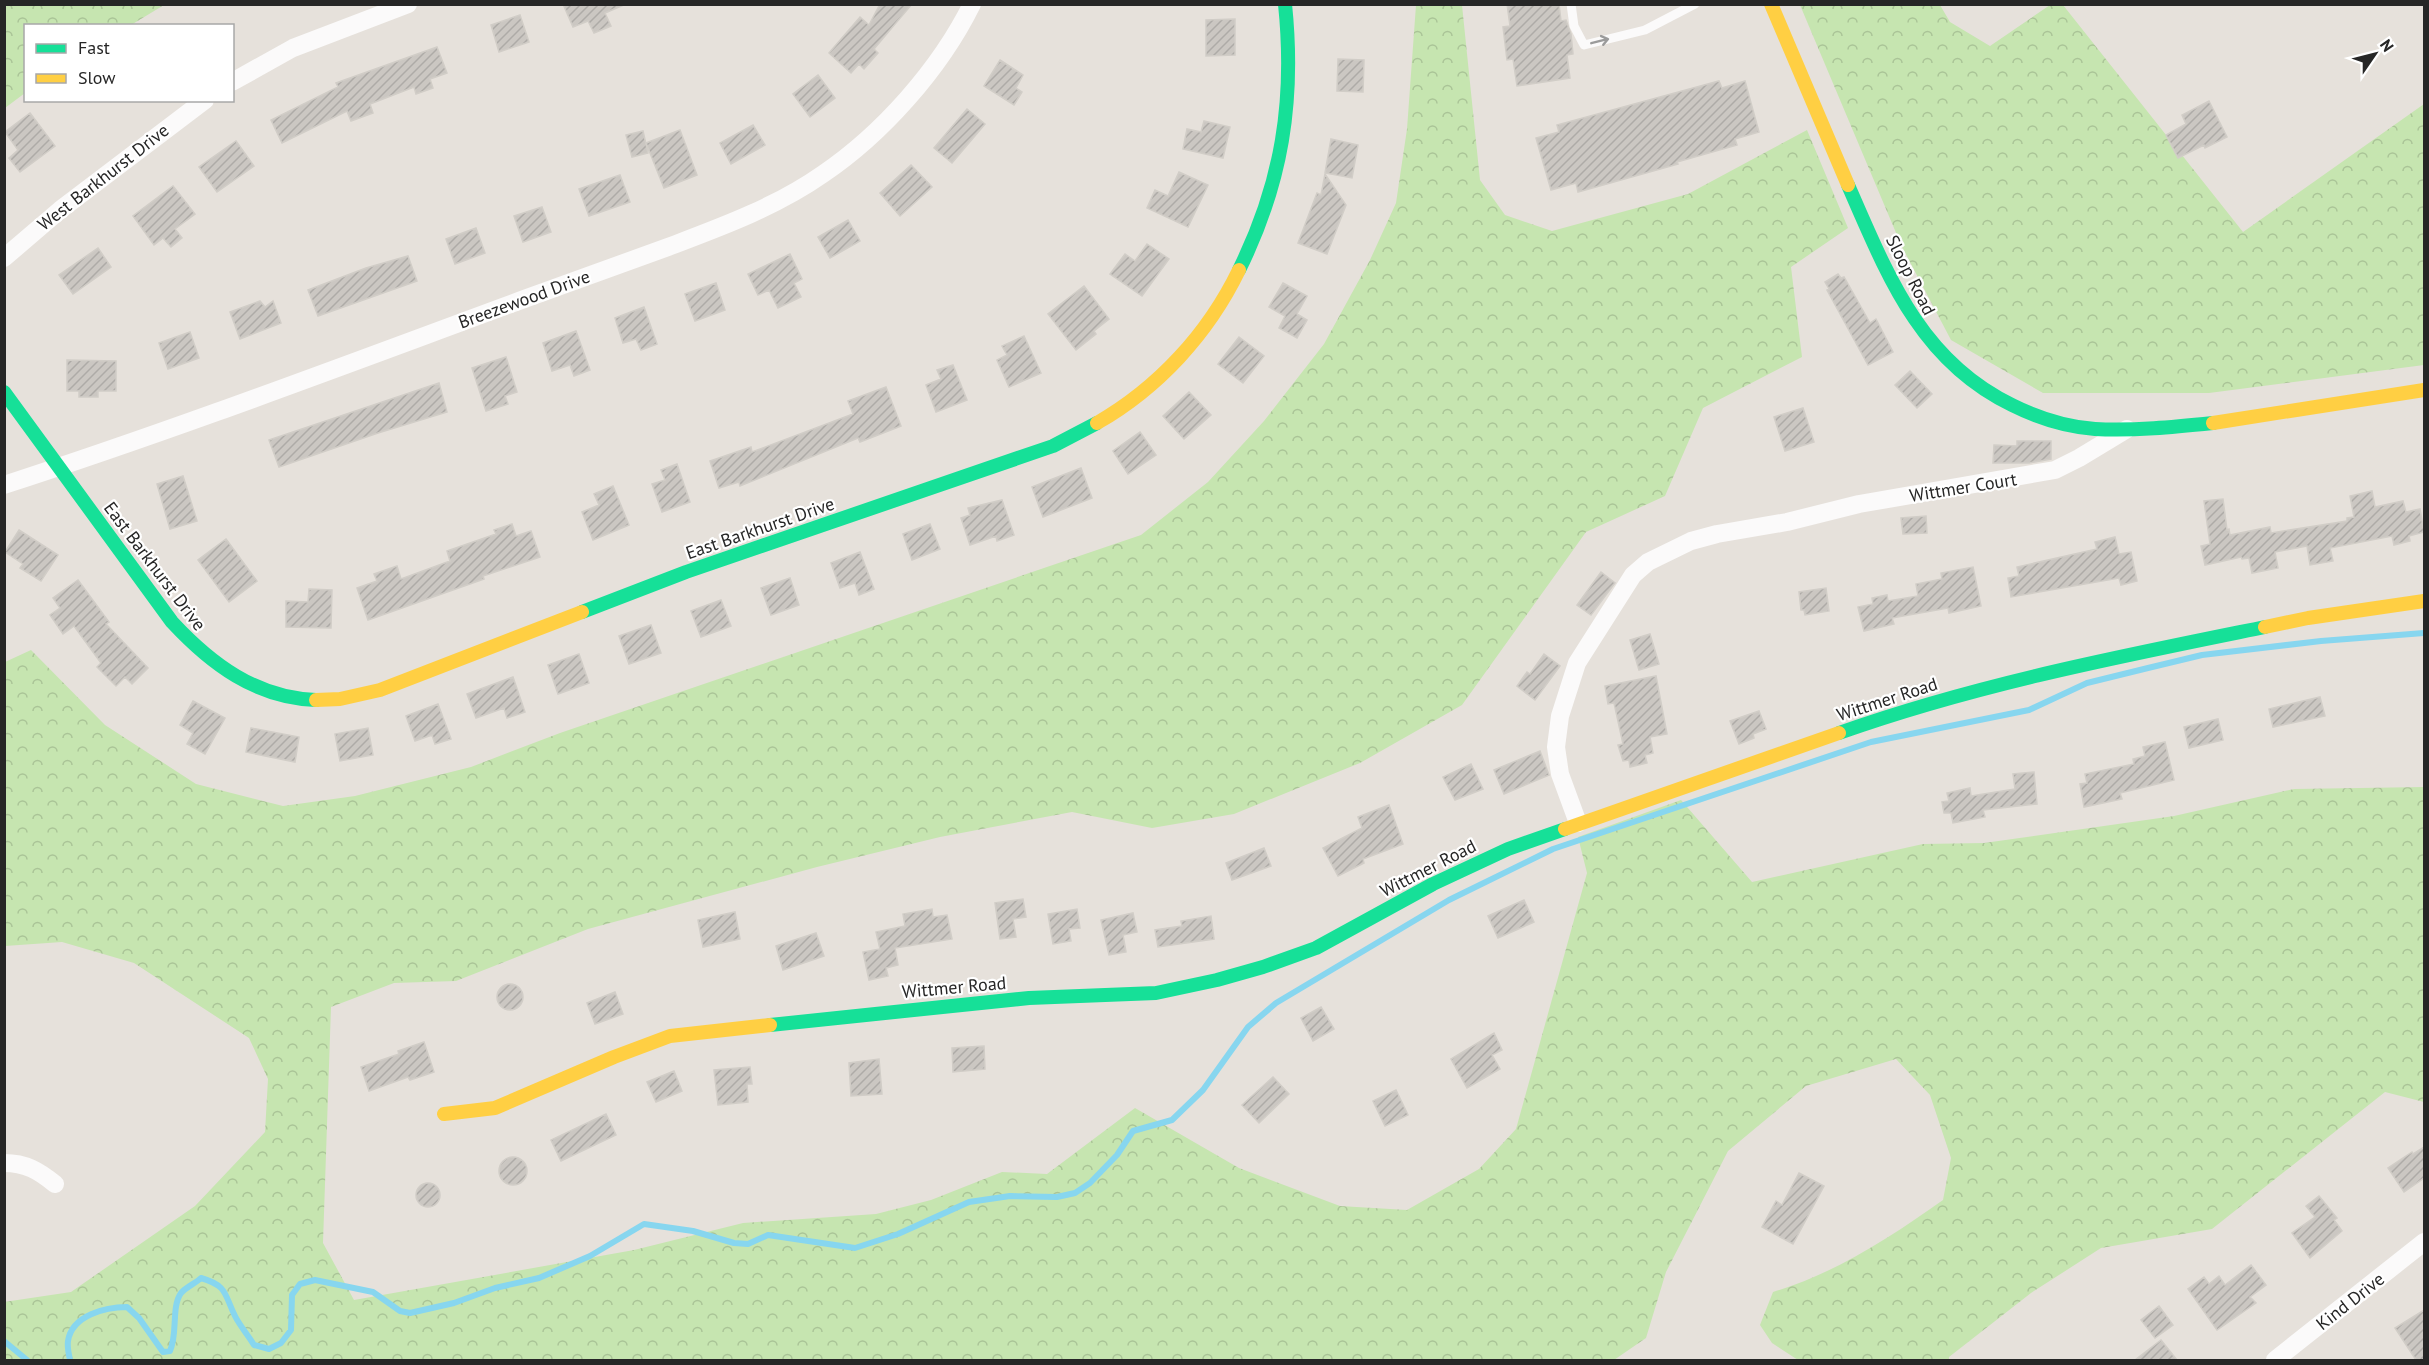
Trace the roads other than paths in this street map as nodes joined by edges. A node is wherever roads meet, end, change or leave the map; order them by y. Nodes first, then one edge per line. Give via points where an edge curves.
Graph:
1 (408, 4) edge
2 (972, 4) edge
3 (1284, 4) edge
4 (1571, 4) edge
5 (1695, 4) edge
6 (1771, 4) edge
7 (234, 81) edge
8 (202, 102) edge
9 (4, 258) edge
10 (2424, 390) edge
11 (4, 392) edge
12 (2130, 428) junction
13 (59, 467) junction
14 (4, 485) edge
15 (2424, 601) edge
16 (1578, 823) junction
17 (444, 1114) dead end
18 (4, 1163) edge
19 (55, 1184) dead end
20 (2424, 1242) edge
21 (2275, 1360) edge

1 - 7 street via 302,44
2 - 13 street, Breezewood Drive via 929,72 889,118 824,174 777,202 699,235
3 - 13 street, East Barkhurst Drive via 1290,75 1282,150 1252,245 1190,347 1150,386 1098,423 1053,446 686,572 380,690 305,701 278,697 233,676 192,645
4 -> 5 lane via 1584,45 1645,30
6 - 12 street, Sloop Road via 1884,267 1910,316 1937,351 1970,382 2013,407 2059,423
8 - 9 street, West Barkhurst Drive via 60,210
10 - 12 street, Sloop Road via 2254,416
11 - 13 street
12 - 16 street, Wittmer Court via 2055,470 1748,527 1691,541 1648,562 1633,575 1577,663 1560,716 1556,747 1560,774
13 - 14 street, Breezewood Drive
15 - 16 street, Wittmer Road via 2308,618 2183,643 1945,699
16 - 17 street, Wittmer Road via 1467,866 1316,948 1207,982 1156,993 1029,998 670,1036 495,1108
18 - 19 street via 37,1170
20 - 21 street, Kind Drive

